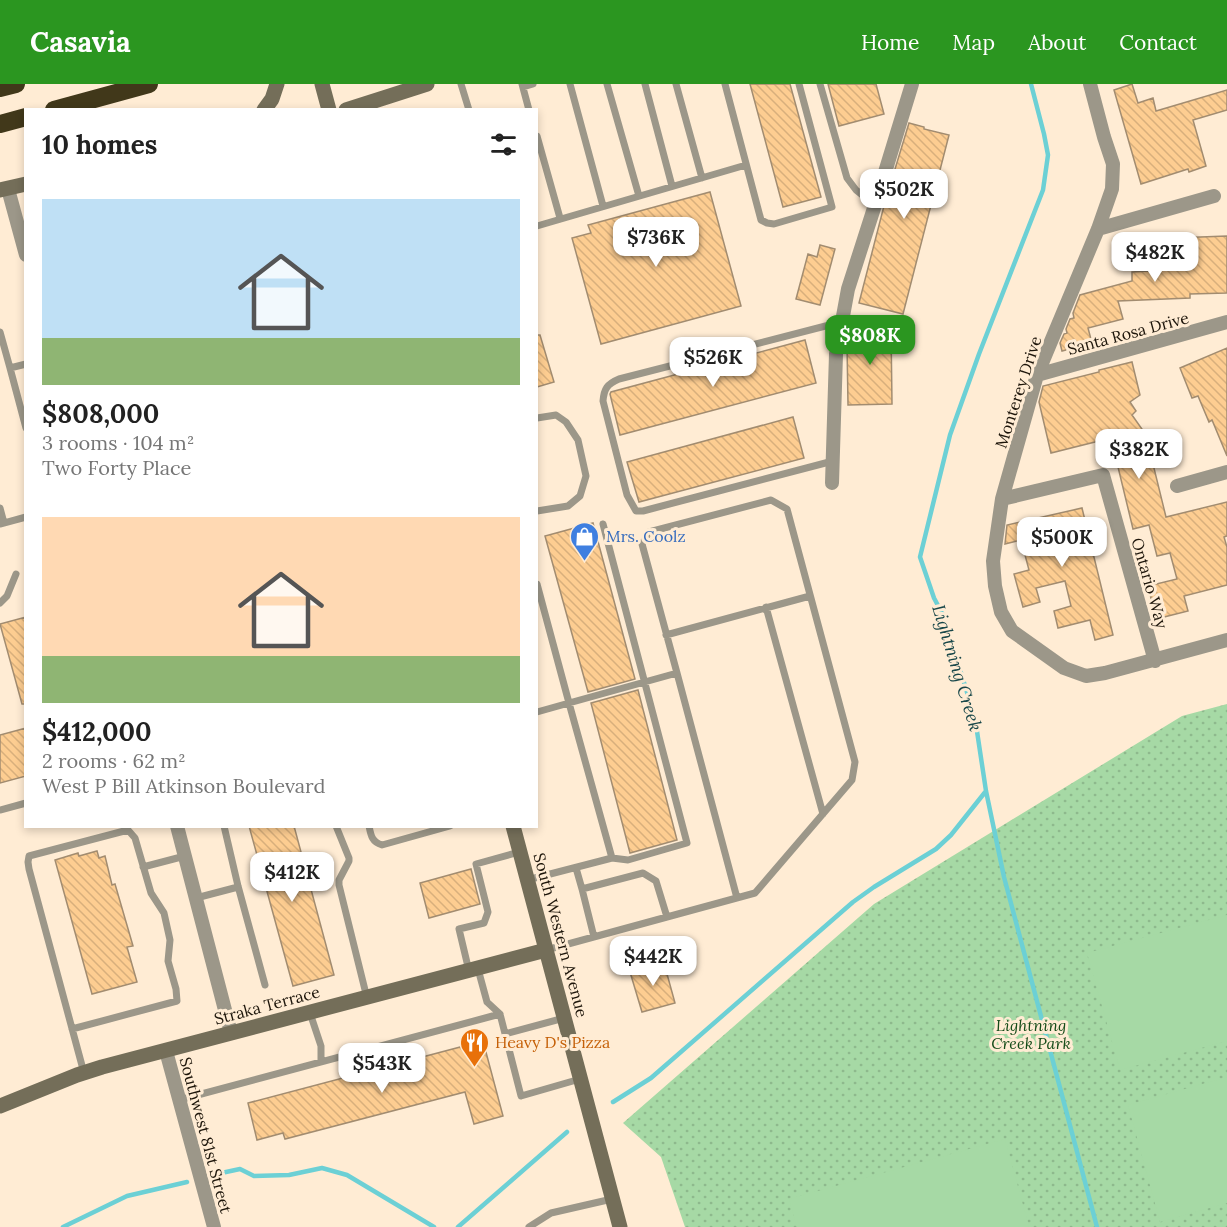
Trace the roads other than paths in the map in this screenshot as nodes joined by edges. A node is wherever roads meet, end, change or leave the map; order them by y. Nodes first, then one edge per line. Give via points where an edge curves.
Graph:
1 (16, 84) edge
2 (149, 84) edge
3 (277, 84) edge
4 (322, 84) edge
5 (461, 84) edge
6 (533, 84) edge
7 (570, 84) edge
8 (607, 84) edge
9 (645, 84) edge
10 (676, 84) edge
11 (725, 84) edge
12 (800, 84) edge
13 (820, 84) edge
14 (912, 84) edge
15 (1090, 84) edge
16 (416, 85) edge
17 (523, 85) edge
18 (0, 88) edge
19 (61, 108) edge
20 (265, 108) edge
21 (328, 108) edge
22 (352, 108) edge
23 (468, 108) edge
24 (529, 108) edge
25 (24, 118) edge
26 (0, 124) edge
27 (538, 140) edge
28 (746, 165) junction
29 (702, 178) junction
30 (24, 185) edge
31 (672, 186) junction
32 (4, 190) edge
33 (639, 196) junction
34 (1214, 196) dead end
35 (875, 205) junction
36 (603, 206) junction
37 (560, 218) junction
38 (538, 226) edge
39 (1098, 229) junction
40 (24, 251) edge
41 (841, 322) junction
42 (1227, 322) edge
43 (0, 332) edge
44 (24, 364) edge
45 (10, 368) junction
46 (1037, 375) junction
47 (538, 418) edge
48 (24, 420) edge
49 (832, 461) junction
50 (1227, 472) edge
51 (832, 483) dead end
52 (1177, 486) dead end
53 (1002, 499) junction
54 (0, 508) edge
55 (538, 511) edge
56 (24, 518) edge
57 (2, 523) edge
58 (603, 524) dead end
59 (16, 574) dead end
60 (538, 588) edge
61 (810, 596) junction
62 (0, 603) edge
63 (766, 607) junction
64 (666, 634) junction
65 (1227, 640) edge
66 (1155, 661) junction
67 (677, 673) junction
68 (645, 682) junction
69 (569, 703) junction
70 (538, 712) edge
71 (24, 804) edge
72 (0, 810) edge
73 (823, 814) junction
74 (178, 828) edge
75 (224, 828) edge
76 (337, 828) edge
77 (369, 828) edge
78 (443, 828) edge
79 (514, 828) edge
80 (520, 852) junction
81 (185, 856) junction
82 (612, 858) junction
83 (143, 867) junction
84 (576, 867) junction
85 (527, 880) junction
86 (238, 887) junction
87 (582, 889) junction
88 (196, 898) junction
89 (737, 898) junction
90 (667, 917) junction
91 (594, 937) junction
92 (546, 950) junction
93 (473, 969) junction
94 (265, 985) dead end
95 (367, 998) junction
96 (310, 1012) junction
97 (500, 1014) junction
98 (564, 1018) junction
99 (72, 1029) junction
100 (231, 1033) junction
101 (505, 1034) junction
102 (165, 1051) junction
103 (321, 1061) junction
104 (84, 1073) junction
105 (580, 1079) junction
106 (179, 1100) junction
107 (0, 1106) edge
108 (612, 1199) junction
109 (214, 1227) edge
110 (529, 1227) edge
111 (620, 1227) edge

1 - 18 highway
2 - 19 highway
3 - 20 main road
4 - 21 main road
5 - 23 lane
6 - 17 lane
7 - 36 lane
8 - 33 lane
9 - 31 lane
10 - 29 lane
11 - 28 lane
12 - 28 lane via 832,207 767,223 761,220
13 - 35 lane via 848,178
14 - 35 street
15 - 39 street, Monterey Drive via 1113,164 1112,189
16 - 22 main road
17 - 24 lane
25 - 26 highway
27 - 37 lane
28 - 29 lane
29 - 31 lane
30 - 32 main road
31 - 33 lane
32 - 40 street
33 - 36 lane
34 - 39 street
35 - 41 street
36 - 37 lane
37 - 38 lane
39 - 46 street, Monterey Drive
41 - 49 street
41 - 49 lane via 619,380 604,390 603,401 627,495 636,511
42 - 46 street, Santa Rosa Drive
43 - 45 lane
44 - 45 lane
45 - 48 lane
46 - 53 street, Monterey Drive
47 - 55 lane via 556,415 566,422 578,440 586,476 580,496 568,506
49 - 51 street
50 - 52 street
53 - 66 street, Monterey Drive via 993,561 1001,612 1012,631 1064,668 1086,676
53 - 66 street, Ontario Way via 1103,475
54 - 57 lane
56 - 57 lane
58 - 68 lane
59 - 62 lane
60 - 69 lane
61 - 63 lane
61 - 64 lane via 787,509 771,500 649,532 642,544
61 - 73 lane via 855,762 852,780
63 - 64 lane
63 - 73 lane
64 - 67 lane
65 - 66 street
67 - 68 lane
67 - 89 lane
68 - 69 lane
68 - 82 lane via 687,843 628,860
69 - 70 lane
69 - 82 lane
71 - 72 lane
73 - 89 lane via 755,893
74 - 81 street
75 - 86 lane
76 - 95 lane via 349,858 339,885
77 - 78 lane via 372,839 382,845
79 - 80 main road, South Western Avenue
80 - 85 main road, South Western Avenue
80 - 93 lane via 476,864 488,912 484,923 459,929
81 - 83 lane
81 - 88 street
82 - 84 lane
83 - 99 lane via 168,926 168,961 177,1001
83 - 99 lane via 135,838 128,830 29,856 29,869
84 - 85 lane
84 - 87 lane
85 - 92 main road, South Western Avenue
86 - 88 lane
86 - 94 lane
87 - 90 lane via 643,873 656,881
87 - 91 lane
88 - 100 street
89 - 90 lane
90 - 91 lane
91 - 92 lane
92 - 93 main road, Straka Terrace
92 - 98 main road, South Western Avenue
93 - 95 main road, Straka Terrace
93 - 97 lane via 487,1002
95 - 96 main road, Straka Terrace
96 - 100 main road, Straka Terrace
96 - 103 lane via 321,1046
97 - 101 lane
97 - 103 lane
98 - 101 lane
98 - 105 main road, South Western Avenue
99 - 104 lane
100 - 102 main road, Straka Terrace
101 - 105 lane via 521,1096
102 - 104 main road, Straka Terrace
102 - 106 street, Southwest 81st Street
103 - 106 lane
104 - 107 main road, Straka Terrace
105 - 108 main road, South Western Avenue
106 - 109 street, Southwest 81st Street
108 - 110 lane via 551,1214
108 - 111 main road, South Western Avenue

